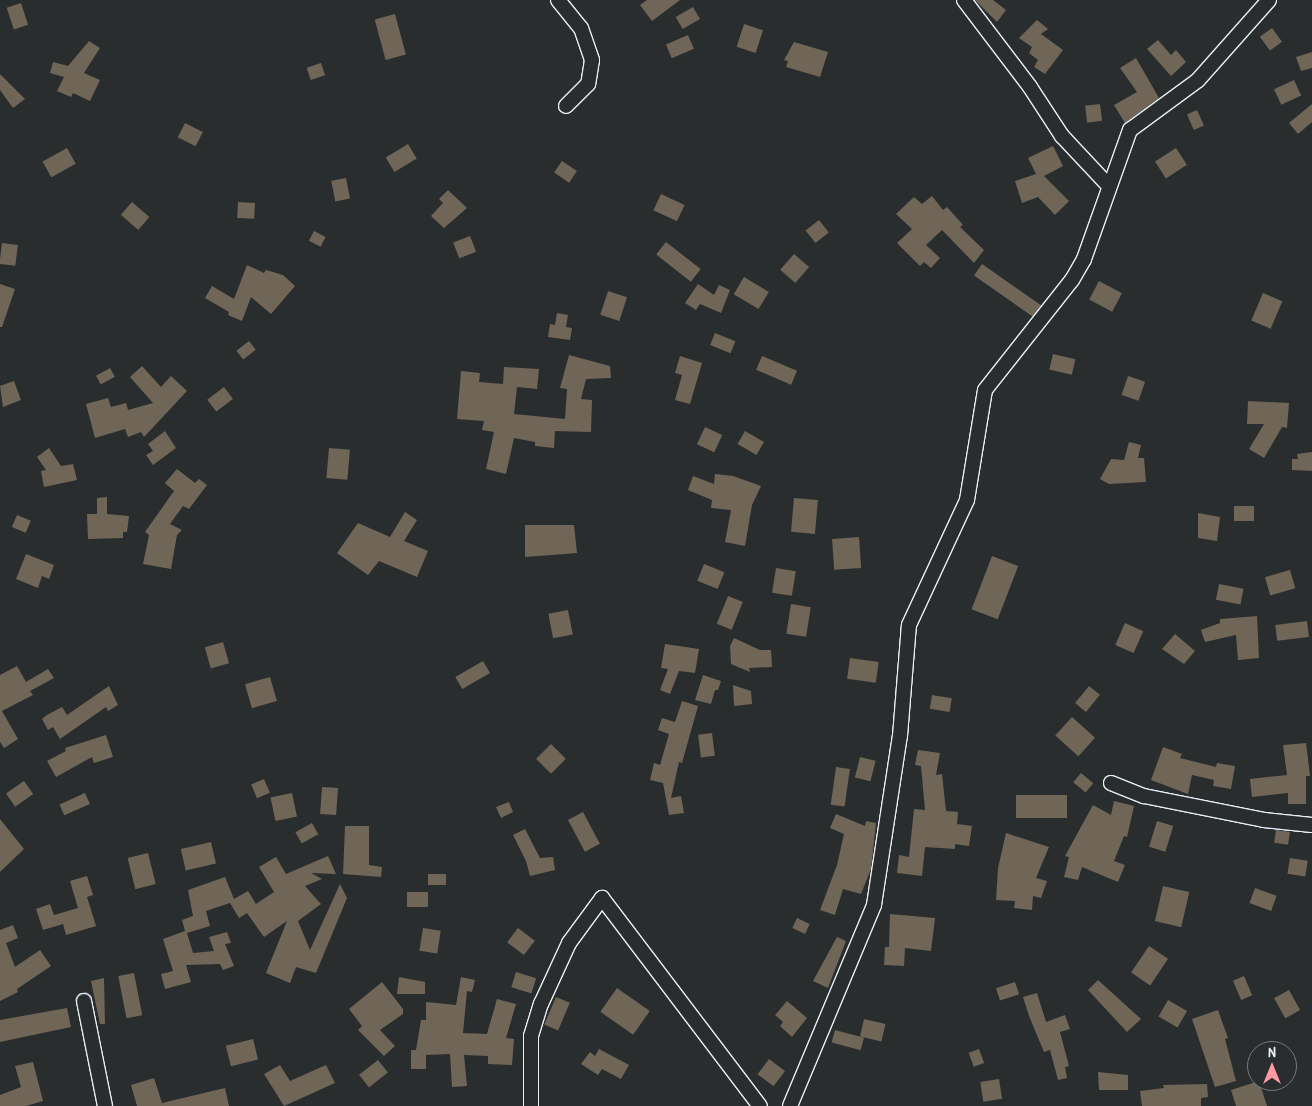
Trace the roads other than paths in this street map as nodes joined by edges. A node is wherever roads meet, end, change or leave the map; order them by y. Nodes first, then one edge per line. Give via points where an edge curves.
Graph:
1 (558, 0) edge
2 (964, 0) edge
3 (1269, 0) edge
4 (566, 106) dead end
5 (1108, 185) junction
6 (1112, 783) dead end
7 (1312, 825) edge
8 (84, 1001) dead end
9 (105, 1106) edge
10 (531, 1106) edge
11 (760, 1106) edge
12 (790, 1106) edge

1 - 4 street via 581,28 592,60 588,84
2 - 5 street via 1030,86 1062,136
3 - 5 street via 1198,80 1130,130
5 - 12 street via 1084,259 1076,273 985,390 967,500 908,625 900,736 874,905
6 - 7 street via 1144,796 1264,820
8 - 9 street
10 - 11 street via 531,1036 541,1004 569,943 602,898

